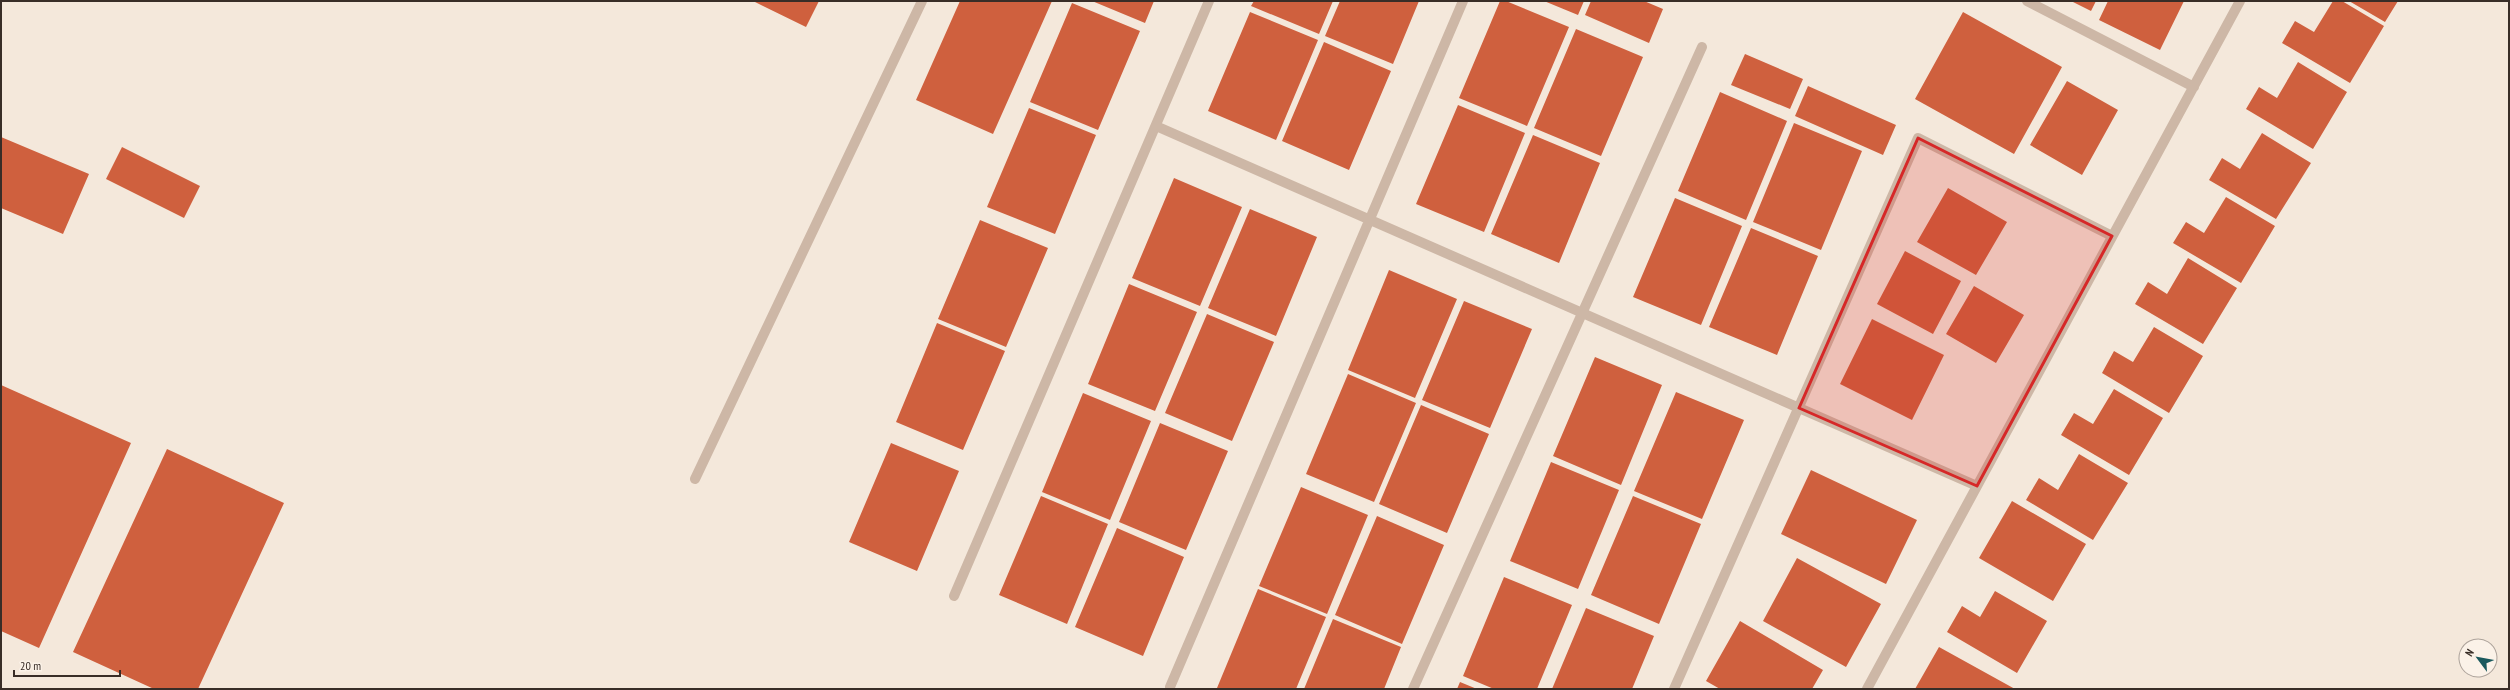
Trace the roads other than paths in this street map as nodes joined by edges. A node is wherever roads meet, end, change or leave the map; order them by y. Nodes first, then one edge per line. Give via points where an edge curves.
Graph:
1 (922, 1) edge
2 (1209, 1) edge
3 (1463, 1) edge
4 (2027, 1) edge
5 (2240, 1) edge
6 (1702, 47) dead end
7 (2194, 87) junction
8 (1156, 126) junction
9 (1370, 220) junction
10 (2112, 236) junction
11 (1583, 313) junction
12 (1799, 408) junction
13 (695, 479) dead end
14 (1977, 486) junction
15 (954, 596) dead end
16 (1170, 686) dead end
17 (1413, 689) edge
18 (1674, 689) edge
19 (1866, 689) edge

1 - 13 street
2 - 8 street
3 - 9 street
4 - 7 street
5 - 7 street
6 - 11 street
7 - 10 street
8 - 9 street
8 - 15 street
9 - 11 street
9 - 16 street
10 - 12 street via 1918,138
10 - 14 street
11 - 12 street
11 - 17 street
12 - 14 street
12 - 18 street
14 - 19 street

